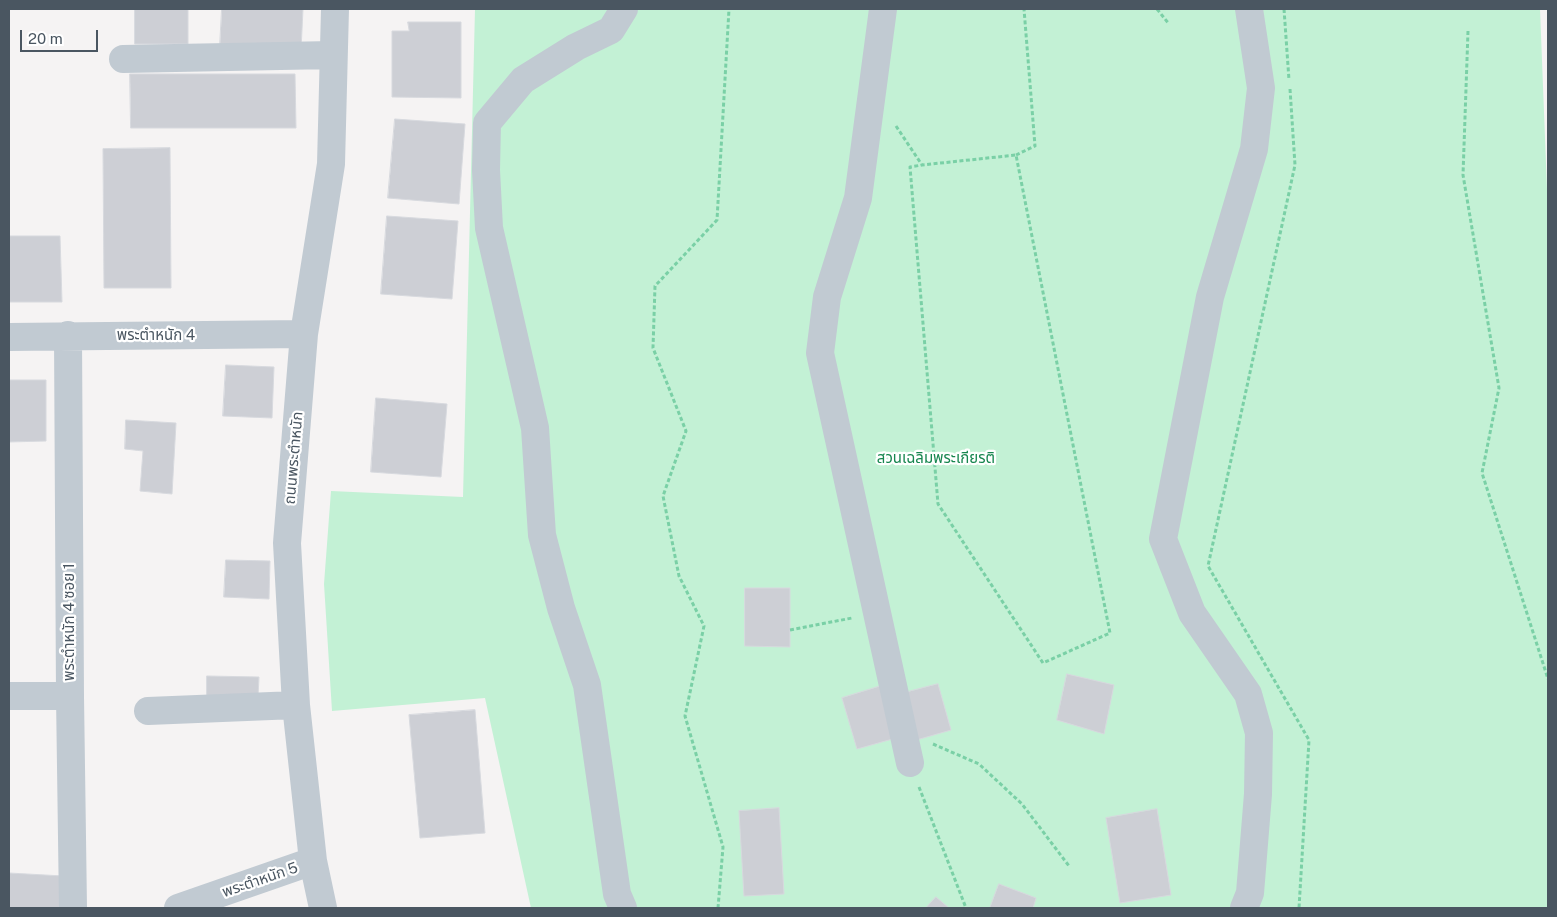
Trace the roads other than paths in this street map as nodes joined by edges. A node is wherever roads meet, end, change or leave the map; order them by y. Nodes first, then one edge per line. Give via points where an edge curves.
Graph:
1 (335, 9) edge
2 (624, 9) edge
3 (883, 9) edge
4 (1249, 9) edge
5 (333, 55) junction
6 (123, 60) dead end
7 (304, 334) junction
8 (68, 335) junction
9 (9, 337) edge
10 (9, 696) edge
11 (70, 696) junction
12 (296, 705) junction
13 (148, 711) dead end
14 (908, 754) road end
15 (313, 861) junction
16 (74, 908) edge
17 (178, 908) edge
18 (323, 908) edge
19 (623, 908) edge
20 (1244, 908) edge

1 - 5 street, ถนนพระตำหนัก
2 - 19 street via 611,30 576,47 523,80 488,123 486,170 489,228 535,428 542,535 561,608 587,685 617,894
3 - 14 street via 858,198 827,297 820,353
4 - 20 street via 1261,88 1254,150 1210,298 1163,539 1192,613 1248,694 1259,733 1250,893
5 - 6 street
5 - 7 street, ถนนพระตำหนัก via 331,164
7 - 8 street, พระตำหนัก 4
7 - 12 street, ถนนพระตำหนัก via 287,543
8 - 9 street, พระตำหนัก 4
8 - 11 street, พระตำหนัก 4 ซอย 1
10 - 11 street
11 - 16 street, พระตำหนัก 4 ซอย 1
12 - 13 street
12 - 15 street, ถนนพระตำหนัก
15 - 17 street, พระตำหนัก 5
15 - 18 street, ถนนพระตำหนัก

